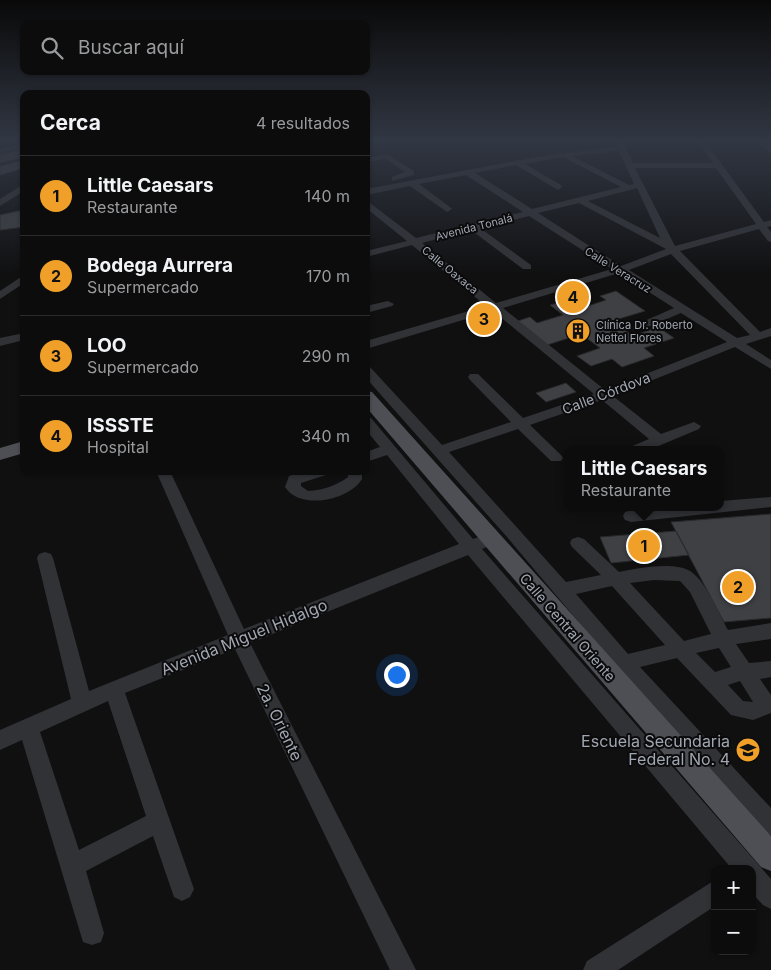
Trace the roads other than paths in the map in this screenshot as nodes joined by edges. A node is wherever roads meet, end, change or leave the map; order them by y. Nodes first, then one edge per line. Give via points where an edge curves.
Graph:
1 (400, 185) edge
2 (414, 185) edge
3 (487, 185) edge
4 (554, 185) edge
5 (624, 185) edge
6 (639, 185) joint
7 (732, 185) edge
8 (558, 188) dead end
9 (629, 188) junction
10 (20, 190) edge
11 (370, 191) edge
12 (20, 199) edge
13 (582, 201) junction
14 (1, 202) edge
15 (15, 202) junction
16 (370, 206) edge
17 (447, 209) dead end
18 (0, 212) edge
19 (530, 213) junction
20 (472, 227) junction
21 (768, 230) edge
22 (414, 241) junction
23 (674, 250) junction
24 (370, 253) edge
25 (527, 267) dead end
26 (619, 270) junction
27 (20, 281) edge
28 (0, 296) edge
29 (388, 304) dead end
30 (494, 306) junction
31 (370, 309) edge
32 (681, 309) junction
33 (637, 328) dead end
34 (771, 332) edge
35 (757, 335) junction
36 (20, 337) edge
37 (0, 342) edge
38 (735, 343) junction
39 (370, 345) edge
40 (771, 365) edge
41 (370, 374) edge
42 (474, 376) dead end
43 (604, 394) junction
44 (370, 401) edge
45 (522, 424) junction
46 (370, 426) edge
47 (694, 426) dead end
48 (20, 438) edge
49 (660, 440) junction
50 (0, 444) edge
51 (645, 446) edge
52 (20, 448) edge
53 (390, 449) junction
54 (441, 450) junction
55 (0, 454) edge
56 (370, 456) edge
57 (556, 458) dead end
58 (165, 475) edge
59 (309, 475) edge
60 (355, 475) edge
61 (771, 502) edge
62 (724, 507) edge
63 (680, 511) edge
64 (631, 516) dead end
65 (480, 542) junction
66 (578, 543) dead end
67 (45, 558) dead end
68 (617, 580) junction
69 (562, 590) junction
70 (771, 631) edge
71 (239, 638) junction
72 (723, 639) junction
73 (680, 650) junction
74 (624, 663) junction
75 (771, 669) edge
76 (744, 672) junction
77 (713, 681) junction
78 (114, 689) junction
79 (82, 703) junction
80 (769, 705) edge
81 (28, 727) junction
82 (0, 740) edge
83 (158, 822) junction
84 (771, 824) edge
85 (770, 856) edge
86 (73, 864) junction
87 (745, 865) edge
88 (755, 865) edge
89 (756, 880) edge
90 (182, 889) dead end
91 (711, 895) edge
92 (771, 897) edge
93 (92, 933) dead end
94 (403, 970) edge
95 (596, 970) edge

1 - 11 street
2 - 17 street
3 - 19 street, Calle Veracruz
4 - 8 street
5 - 9 street
6 - 9 street, Avenida Tonalá
6 - 23 street
7 - 21 street
9 - 13 street, Avenida Tonalá
10 - 14 street
12 - 15 street
13 - 19 street, Avenida Tonalá
13 - 23 street
14 - 15 street
15 - 18 street
16 - 22 street, Calle Oaxaca
19 - 20 street, Avenida Tonalá
19 - 26 street, Calle Veracruz
20 - 22 street, Avenida Tonalá
20 - 25 street
21 - 23 street
22 - 24 street, Avenida Tonalá
22 - 30 street, Calle Oaxaca
23 - 26 street
23 - 35 street
26 - 30 street
26 - 32 street, Calle Veracruz
27 - 28 street
29 - 31 street
30 - 39 street
30 - 43 street, Calle Oaxaca
32 - 33 street
32 - 38 street, Calle Veracruz
34 - 35 street, Calle Córdova
35 - 38 street, Calle Córdova
36 - 37 street
38 - 40 street, Calle Veracruz
38 - 43 street, Calle Córdova
41 - 54 street
42 - 45 street
43 - 45 street, Calle Córdova
43 - 49 street, Calle Oaxaca
44 - 65 main road, Calle Central Oriente
45 - 54 street, Calle Córdova
45 - 57 street
46 - 53 street
47 - 49 street
48 - 50 main road
49 - 51 street
52 - 55 main road
53 - 56 street
53 - 65 street
54 - 69 street
58 - 71 street, 2a. Oriente
59 - 60 street via 294,480 293,487 304,496 321,495 350,484
61 - 62 street
63 - 64 street
65 - 71 street, Avenida Miguel Hidalgo
65 - 85 main road, Calle Central Oriente
65 - 87 street
66 - 68 street
67 - 79 street
68 - 69 street
68 - 72 street via 658,573 684,575 696,587
68 - 73 street
69 - 74 street
70 - 72 street
71 - 78 street, Avenida Miguel Hidalgo
71 - 94 street, 2a. Oriente
72 - 73 street
72 - 76 street
73 - 74 street
73 - 77 street
74 - 84 street
75 - 76 street
76 - 77 street
76 - 80 street
77 - 80 street via 738,709 753,711
78 - 79 street, Avenida Miguel Hidalgo
78 - 83 street
79 - 81 street, Avenida Miguel Hidalgo
81 - 82 street, Avenida Miguel Hidalgo
81 - 86 street
83 - 86 street
83 - 90 street
85 - 88 street
86 - 93 street
89 - 92 street
91 - 95 street

